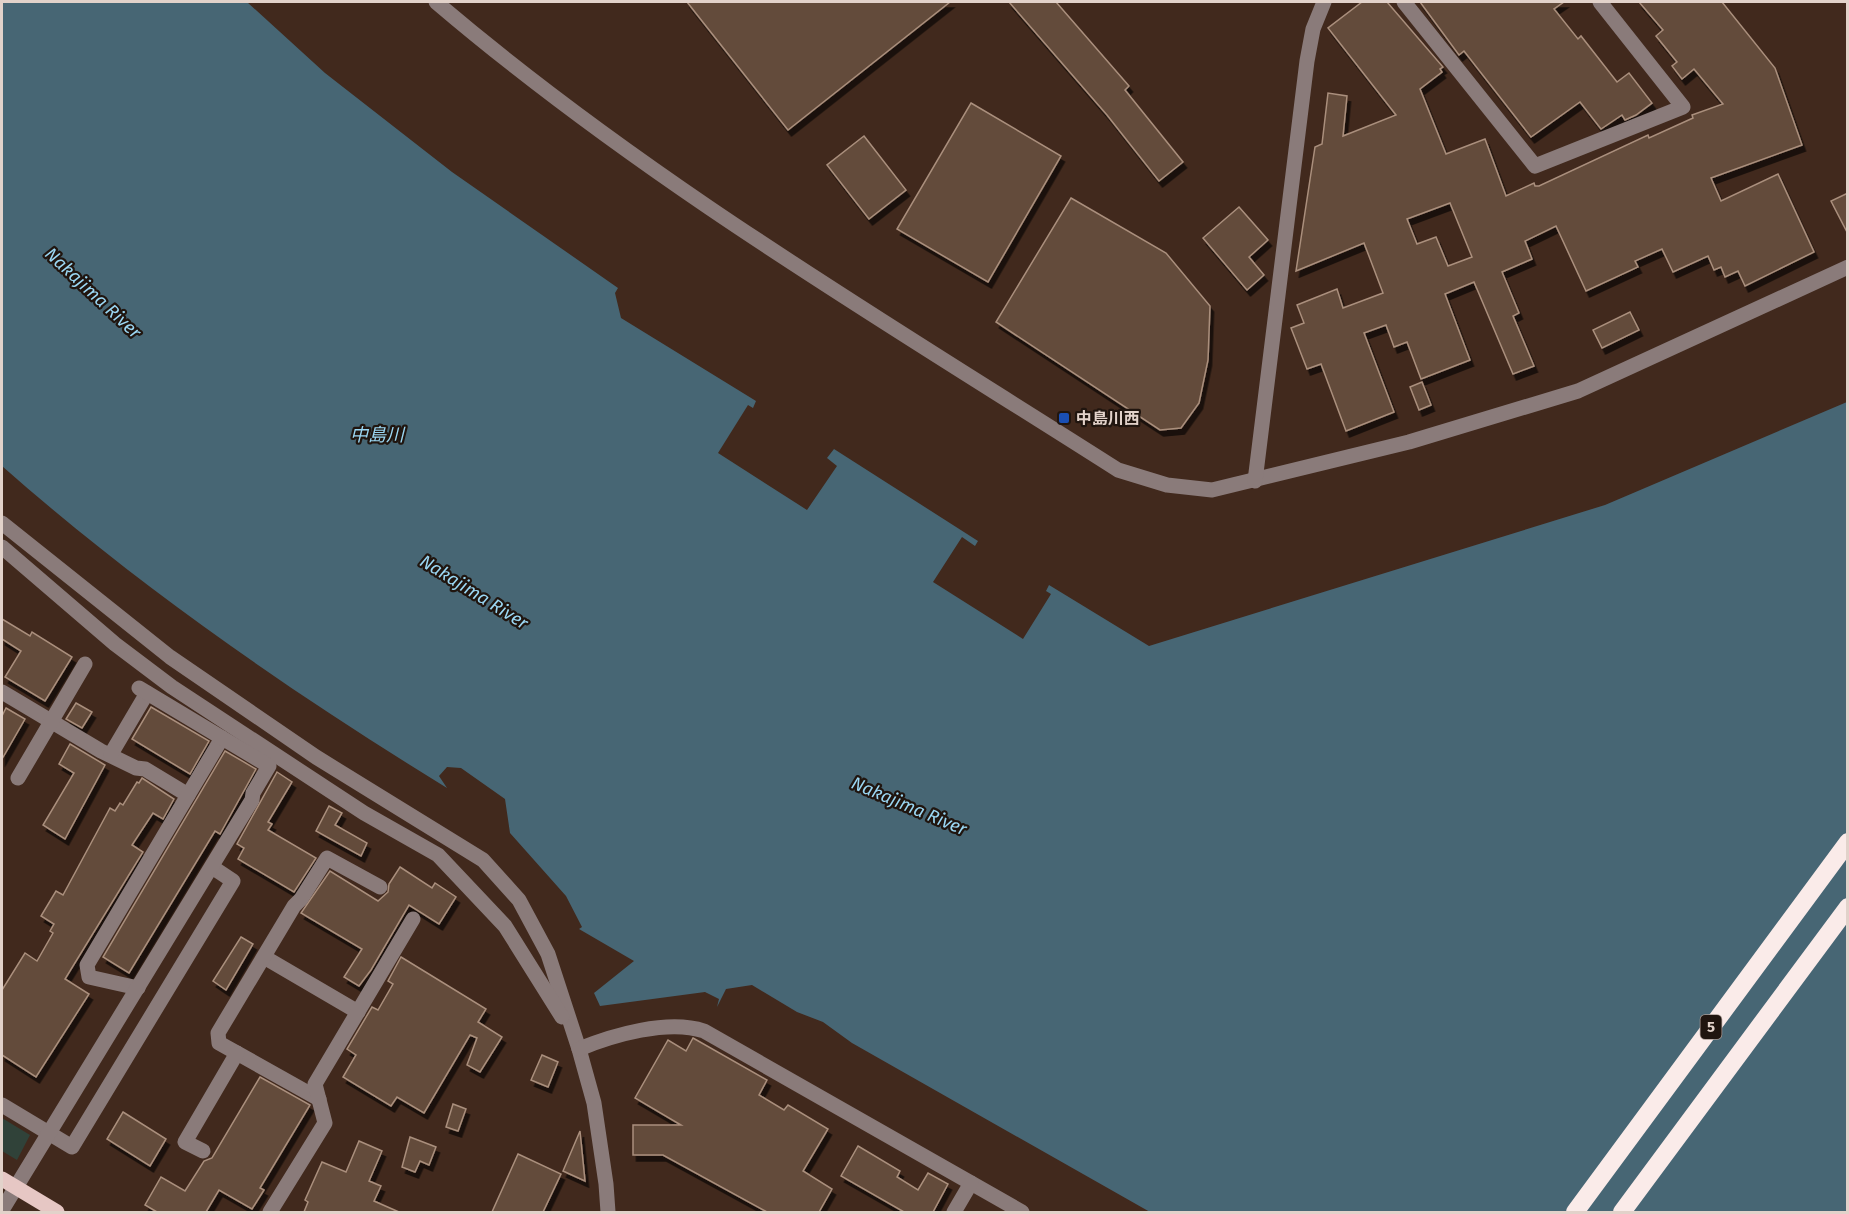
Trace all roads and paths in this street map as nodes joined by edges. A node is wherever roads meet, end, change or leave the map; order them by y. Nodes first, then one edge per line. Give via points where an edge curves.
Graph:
1 (436, 2) edge
2 (1324, 2) edge
3 (1404, 2) edge
4 (1600, 2) edge
5 (1848, 267) edge
6 (1255, 481) junction
7 (2, 523) edge
8 (2, 547) edge
9 (85, 664) dead end
10 (2, 692) edge
11 (52, 722) junction
12 (222, 738) junction
13 (111, 754) junction
14 (18, 778) dead end
15 (188, 795) junction
16 (1848, 842) edge
17 (212, 867) junction
18 (380, 887) dead end
19 (1848, 907) edge
20 (413, 919) dead end
21 (264, 957) junction
22 (138, 987) junction
23 (358, 1012) junction
24 (579, 1049) junction
25 (237, 1053) junction
26 (319, 1099) junction
27 (2, 1105) edge
28 (49, 1132) junction
29 (203, 1151) dead end
30 (8, 1183) edge
31 (971, 1183) junction
32 (2, 1210) edge
33 (57, 1212) edge
34 (270, 1212) edge
35 (608, 1212) edge
36 (954, 1212) edge
37 (1022, 1212) edge
38 (1575, 1212) edge
39 (1622, 1212) edge

1 - 6 street via 508,63 697,201 1118,470 1141,479 1193,489 1212,490
2 - 6 street via 1306,61
3 - 4 street via 1535,165 1683,107
5 - 6 street via 1578,391 1409,442
7 - 24 street via 170,657 316,757 483,860 519,900 548,954
8 - 24 street via 115,644 172,687 364,813 438,855 505,926 544,985
9 - 11 street
10 - 11 street
11 - 13 street
11 - 14 street
12 - 13 street via 143,690
12 - 15 street
12 - 17 street via 269,766
13 - 15 street
15 - 22 street via 87,965 89,977
16 - 38 highway, 5
17 - 22 street
17 - 28 street via 233,881 72,1147
18 - 21 street via 327,858
19 - 39 highway, 5
20 - 23 street
21 - 23 street
21 - 25 street via 218,1033 219,1043
22 - 28 street
23 - 26 street via 315,1084
24 - 31 street via 614,1034 694,1028
24 - 35 street via 594,1103
25 - 26 street
25 - 29 street via 185,1142
26 - 34 street via 325,1123
27 - 28 street
28 - 30 street
30 - 32 street
30 - 33 main road
31 - 36 street
31 - 37 street

